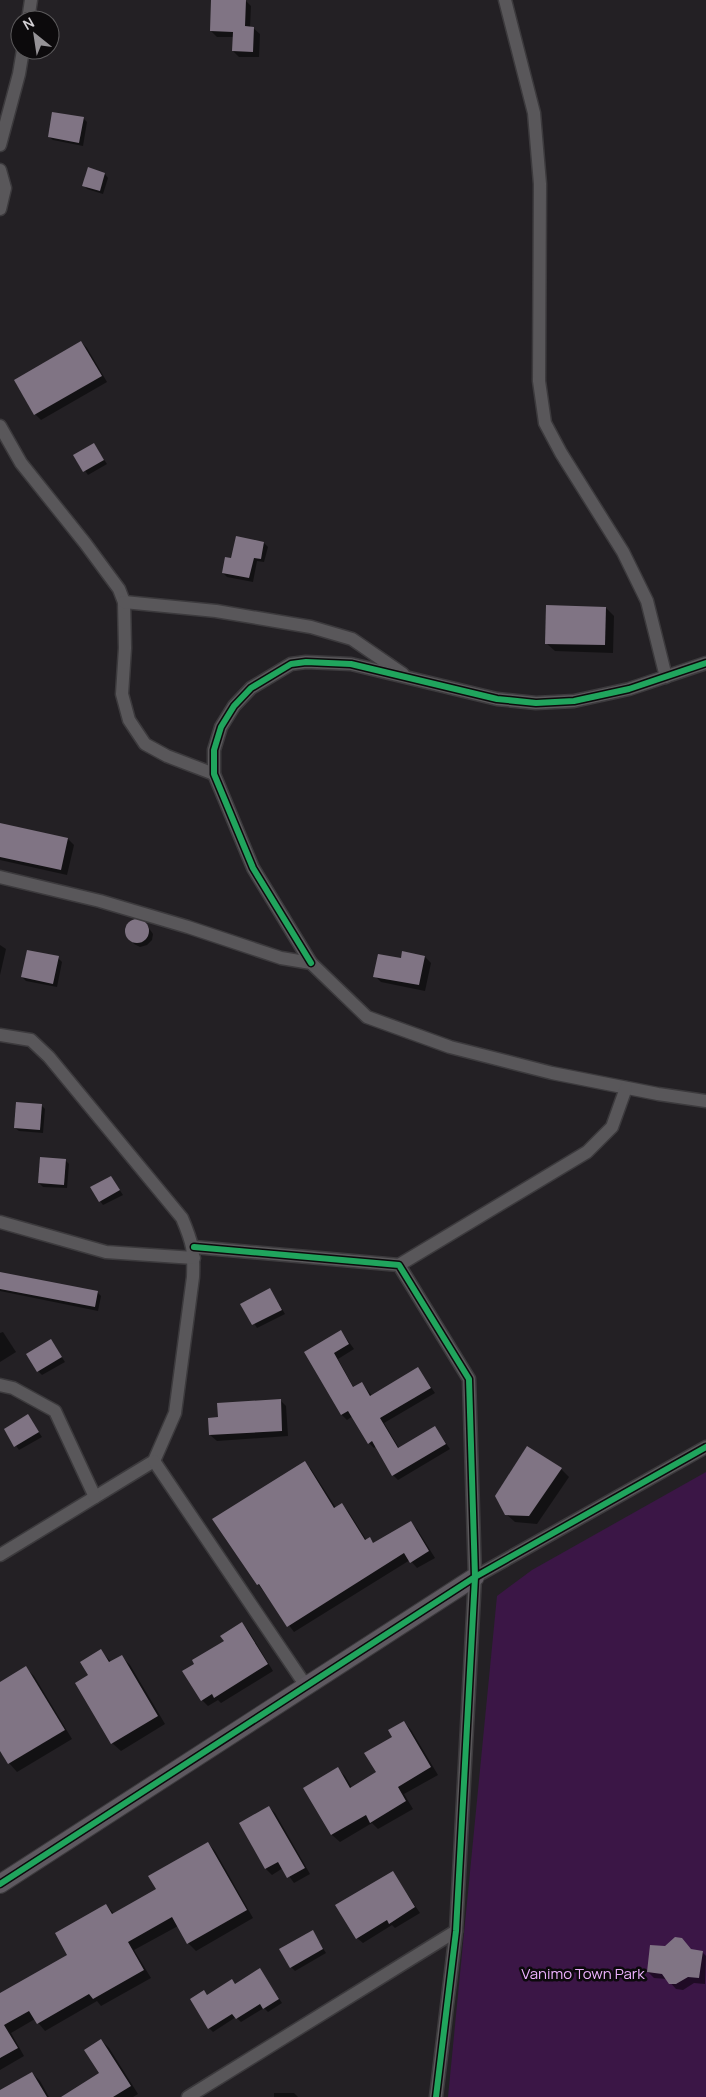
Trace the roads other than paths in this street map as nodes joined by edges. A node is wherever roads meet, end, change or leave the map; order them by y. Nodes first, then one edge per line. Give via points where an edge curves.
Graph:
1 (505, 0) edge
2 (21, 60) edge
3 (0, 145) edge
4 (0, 170) edge
5 (0, 209) edge
6 (0, 426) edge
7 (124, 602) junction
8 (706, 663) edge
9 (666, 677) junction
10 (409, 678) junction
11 (214, 774) junction
12 (0, 877) edge
13 (311, 964) junction
14 (0, 1035) edge
15 (626, 1088) junction
16 (706, 1101) edge
17 (0, 1222) edge
18 (194, 1252) junction
19 (399, 1265) junction
20 (0, 1385) edge
21 (706, 1447) edge
22 (154, 1461) junction
23 (95, 1497) junction
24 (0, 1555) edge
25 (475, 1577) junction
26 (306, 1686) junction
27 (0, 1884) edge
28 (456, 1931) junction
29 (188, 2097) edge
30 (436, 2097) edge

1 - 9 street via 534,113 540,184 539,381 545,423 623,552 647,601
2 - 3 street
4 - 5 street via 5,188
6 - 7 street via 21,463 85,543 119,589
7 - 10 street via 216,611 310,627 352,639
7 - 11 street via 122,694 129,720 145,744
8 - 9 street
9 - 10 street via 574,701 536,703 497,700
10 - 11 street via 351,664 306,662 278,670 251,688 221,727 214,750
11 - 13 street via 253,868
12 - 13 street via 100,901 281,958
13 - 15 street via 367,1017 388,1026 450,1047
14 - 18 street via 31,1040 49,1057 182,1218
15 - 16 street
15 - 19 street via 612,1127 587,1152
17 - 18 street via 106,1252
18 - 19 street
18 - 22 street via 174,1413
19 - 25 street via 470,1379
20 - 23 street via 13,1388 55,1411
21 - 25 street
22 - 23 street
22 - 26 street
23 - 24 street
25 - 26 street
25 - 28 street
26 - 27 street
28 - 29 street
28 - 30 street

